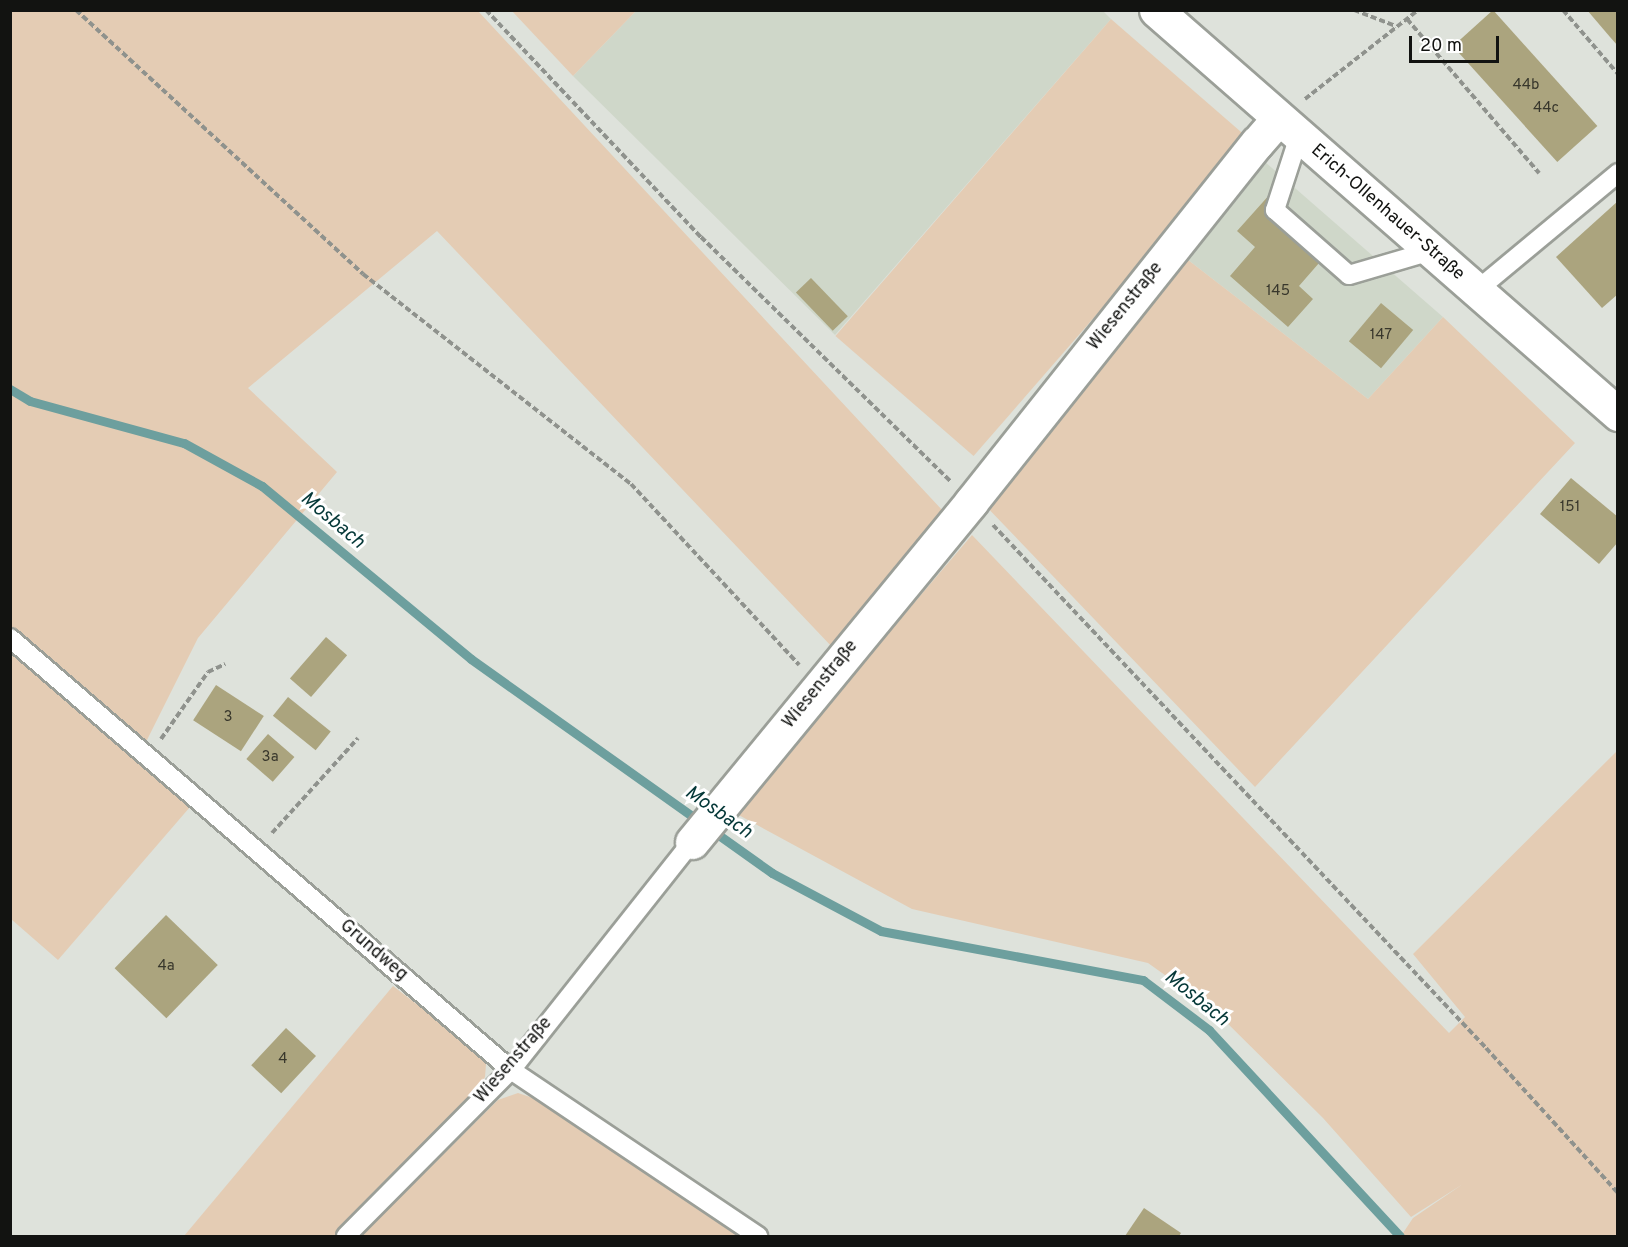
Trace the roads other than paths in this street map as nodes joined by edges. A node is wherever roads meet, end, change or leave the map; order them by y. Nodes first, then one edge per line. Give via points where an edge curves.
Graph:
1 (1156, 10) edge
2 (1289, 127) junction
3 (1617, 173) edge
4 (1431, 251) junction
5 (1476, 291) junction
6 (1617, 414) edge
7 (10, 638) edge
8 (692, 842) joint
9 (511, 1071) junction
10 (346, 1236) edge
11 (758, 1236) edge

1 - 2 street, Erich-Ollenhauer-Straße
2 - 4 street, Erich-Ollenhauer-Straße
2 - 4 lane via 1275,210 1340,268 1349,275
2 - 8 street, Wiesenstraße via 1257,143 971,502
3 - 5 lane
4 - 5 street, Erich-Ollenhauer-Straße
5 - 6 street, Erich-Ollenhauer-Straße
7 - 9 lane, Grundweg
8 - 9 lane, Wiesenstraße
9 - 10 lane, Wiesenstraße
9 - 11 lane, Grundweg

